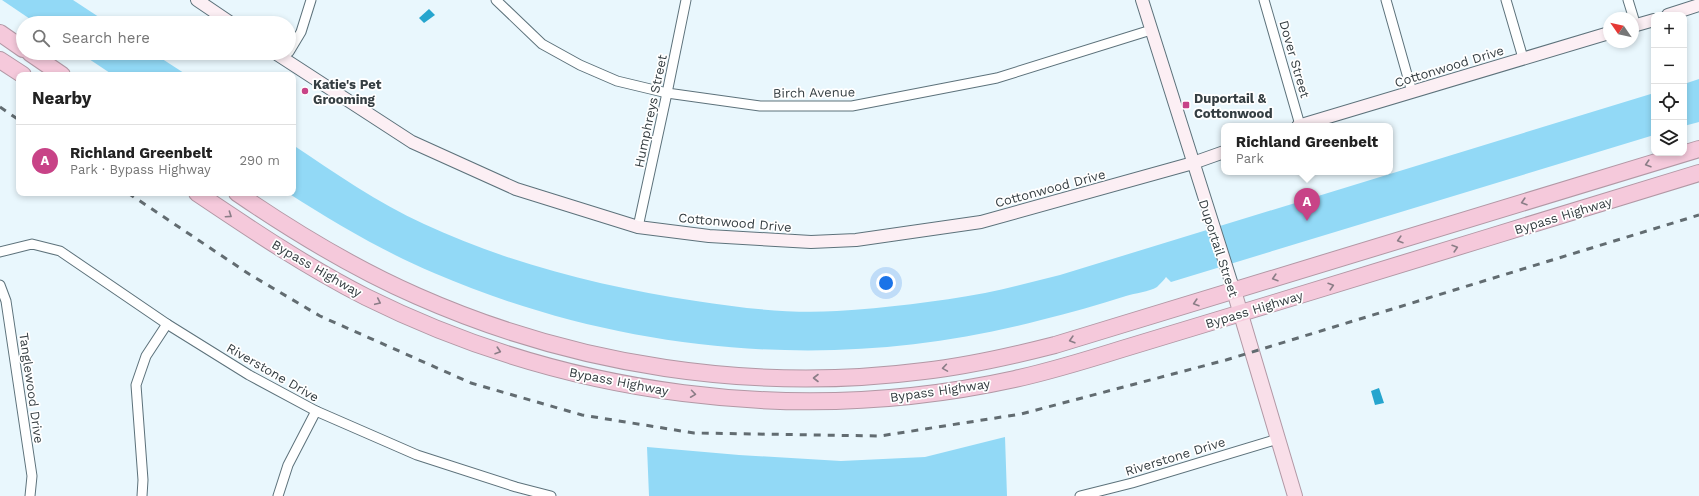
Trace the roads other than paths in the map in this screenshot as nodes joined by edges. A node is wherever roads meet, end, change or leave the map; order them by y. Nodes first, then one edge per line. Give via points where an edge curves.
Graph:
1 (197, 0) edge
2 (311, 0) edge
3 (496, 0) edge
4 (686, 0) edge
5 (1142, 0) edge
6 (1264, 0) edge
7 (1386, 0) edge
8 (1506, 0) edge
9 (1628, 0) edge
10 (1699, 5) edge
11 (1631, 12) edge
12 (1677, 12) edge
13 (221, 16) edge
14 (1651, 21) edge
15 (1639, 24) edge
16 (1151, 30) junction
17 (0, 33) edge
18 (1603, 35) edge
19 (296, 38) edge
20 (16, 43) edge
21 (1523, 58) junction
22 (0, 60) edge
23 (40, 60) edge
24 (293, 60) edge
25 (18, 72) edge
26 (58, 72) edge
27 (1412, 92) junction
28 (667, 93) junction
29 (1298, 123) edge
30 (1309, 123) edge
31 (1699, 149) edge
32 (1221, 153) edge
33 (1192, 163) junction
34 (1699, 173) edge
35 (202, 196) edge
36 (242, 196) edge
37 (638, 227) junction
38 (0, 252) edge
39 (0, 285) edge
40 (1234, 292) junction
41 (1240, 313) junction
42 (167, 324) junction
43 (316, 411) junction
44 (1278, 439) junction
45 (30, 496) edge
46 (142, 496) edge
47 (278, 496) edge
48 (550, 496) edge
49 (1080, 496) edge
50 (1295, 496) edge

1 - 13 street
2 - 19 street via 301,32
3 - 28 street, Birch Avenue via 542,44 554,51 617,81
4 - 28 street, Humphreys Street
5 - 16 street, Duportail Street
6 - 29 street, Dover Street
7 - 27 street
8 - 21 street
9 - 11 street
10 - 12 street
14 - 15 street
16 - 28 street, Birch Avenue via 997,78 852,106 760,106
16 - 33 street, Duportail Street
17 - 20 highway
18 - 21 street, Cottonwood Drive
21 - 27 street, Cottonwood Drive
22 - 25 highway
23 - 26 highway
24 - 37 street, Cottonwood Drive via 412,142 516,189
27 - 30 street, Cottonwood Drive
28 - 37 street, Humphreys Street
31 -> 40 highway, Bypass Highway
32 - 33 street, Cottonwood Drive
33 - 37 street, Cottonwood Drive via 981,222 856,240 811,242 725,237
33 - 40 street, Duportail Street
41 -> 34 highway, Bypass Highway
35 -> 41 highway, Bypass Highway via 307,265 418,321 470,342 580,374 641,387 706,396 812,401 877,399 952,390 1015,379 1076,363
40 -> 36 highway, Bypass Highway via 1055,345 973,364 924,371 819,378 765,378 718,374 612,359 510,332 469,317 416,296 342,259
38 - 42 street, Riverstone Drive via 32,244 60,251
39 - 45 street, Tanglewood Drive via 6,301 30,468
40 - 41 main road, Duportail Street
41 - 44 main road, Duportail Street
42 - 43 street, Riverstone Drive via 249,375
42 - 46 street via 146,356 136,385
43 - 47 street via 288,465
43 - 48 street, Riverstone Drive via 417,455
44 - 49 street, Riverstone Drive
44 - 50 main road, Duportail Street

